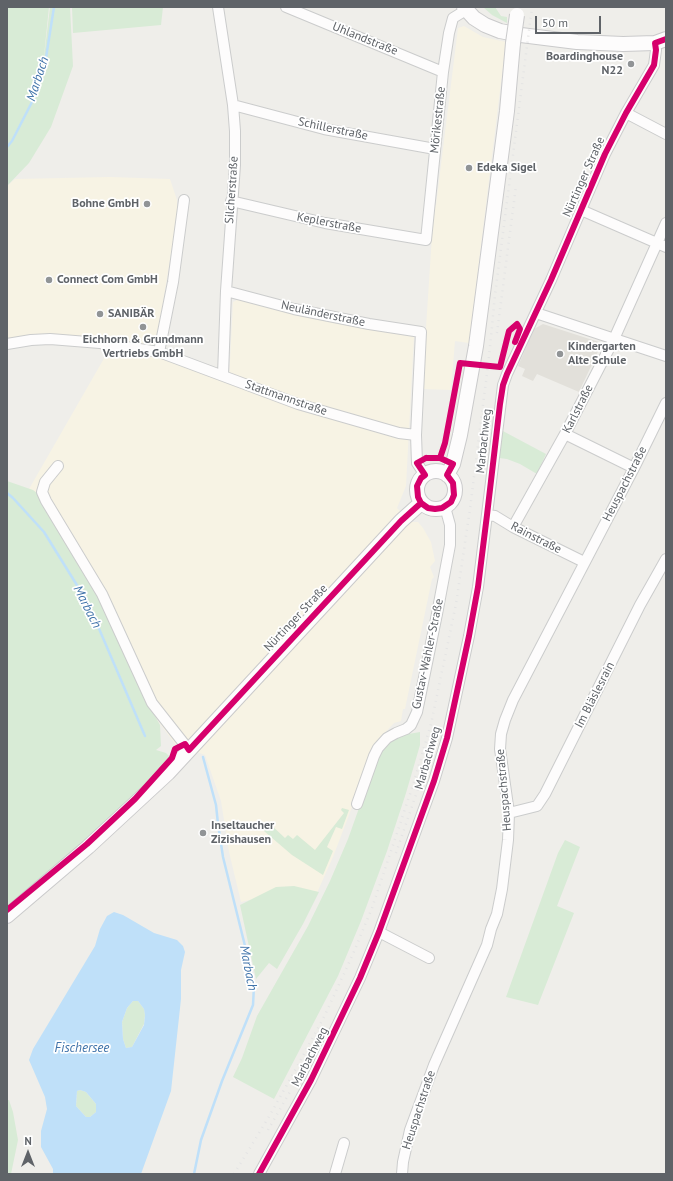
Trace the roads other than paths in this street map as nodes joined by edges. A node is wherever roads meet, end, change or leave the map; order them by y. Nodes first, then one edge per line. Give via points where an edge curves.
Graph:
1 (218, 7) edge
2 (286, 7) edge
3 (465, 8) edge
4 (517, 11) edge
5 (660, 41) edge
6 (443, 72) junction
7 (233, 105) junction
8 (626, 113) junction
9 (666, 134) edge
10 (435, 149) junction
11 (184, 200) dead end
12 (231, 201) junction
13 (581, 210) junction
14 (666, 223) edge
15 (426, 240) joint
16 (661, 245) edge
17 (226, 292) junction
18 (534, 317) junction
19 (614, 339) junction
20 (7, 344) edge
21 (159, 352) junction
22 (666, 356) edge
23 (223, 375) junction
24 (666, 403) edge
25 (565, 434) junction
26 (416, 435) junction
27 (58, 466) dead end
28 (634, 468) junction
29 (446, 474) junction
30 (425, 475) junction
31 (421, 503) junction
32 (445, 507) junction
33 (488, 515) junction
34 (513, 526) junction
35 (666, 559) edge
36 (584, 562) junction
37 (189, 750) junction
38 (357, 804) dead end
39 (509, 813) junction
40 (7, 916) edge
41 (379, 932) junction
42 (429, 958) dead end
43 (344, 1143) dead end
44 (259, 1174) edge
45 (335, 1174) edge
46 (402, 1174) edge

1 - 7 street, Silcherstraße
2 - 6 street, Uhlandstraße
3 - 5 main road via 485,25 509,33 585,42 623,44
3 - 6 street, Mörikestraße via 453,18
4 - 29 main road, bridge via 507,111 476,346 460,435 453,464
5 - 8 street, Nürtinger Straße via 654,65
6 - 10 street, Mörikestraße
7 - 10 street, Schillerstraße via 324,129
7 - 12 street, Silcherstraße via 235,165
8 - 9 street
8 - 13 street, Nürtinger Straße
10 - 15 street, Mörikestraße
11 - 21 street via 173,282
12 - 15 street, Keplerstraße via 325,223
12 - 17 street, Silcherstraße
13 - 16 street
13 - 18 street, Nürtinger Straße
14 - 16 street, Karlstraße
16 - 19 street, Karlstraße
17 - 23 street, Silcherstraße
17 - 26 street, Neuländerstraße via 369,324 421,332
18 - 19 street
18 - 33 street, Marbachweg via 503,385
19 - 22 street
19 - 25 street, Karlstraße
20 - 21 street, Stattmannstraße via 50,339
21 - 23 street, Stattmannstraße
23 - 26 street, Stattmannstraße via 298,404 399,433
24 - 28 street, Heuspachstraße
25 - 28 street
25 - 34 street, Karlstraße
26 - 30 street via 417,463
27 - 37 street via 45,482 42,492 46,501 102,594 152,703
28 - 36 street, Heuspachstraße
29 - 30 main road via 435,471
29 - 32 main road via 452,480 455,491 452,500
30 - 31 main road via 417,486
31 - 32 main road via 432,509
31 - 37 main road, Nürtinger Straße via 397,524
32 - 38 street, Gustav-Wahler-Straße via 450,526 450,546 417,712 411,725 387,738 378,748
33 - 34 street, Rainstraße
33 - 41 street, Marbachweg via 469,636 447,738
34 - 36 street, Rainstraße
35 - 39 street, Im Bläslesrain via 640,605 545,794 537,806
36 - 39 street, Heuspachstraße via 505,720 500,749
37 - 40 main road, Nürtinger Straße via 168,773 88,847
39 - 46 street, Heuspachstraße via 508,848 497,914 487,945 434,1065 415,1115
41 - 42 street
41 - 44 street, Marbachweg via 314,1073
43 - 45 street

